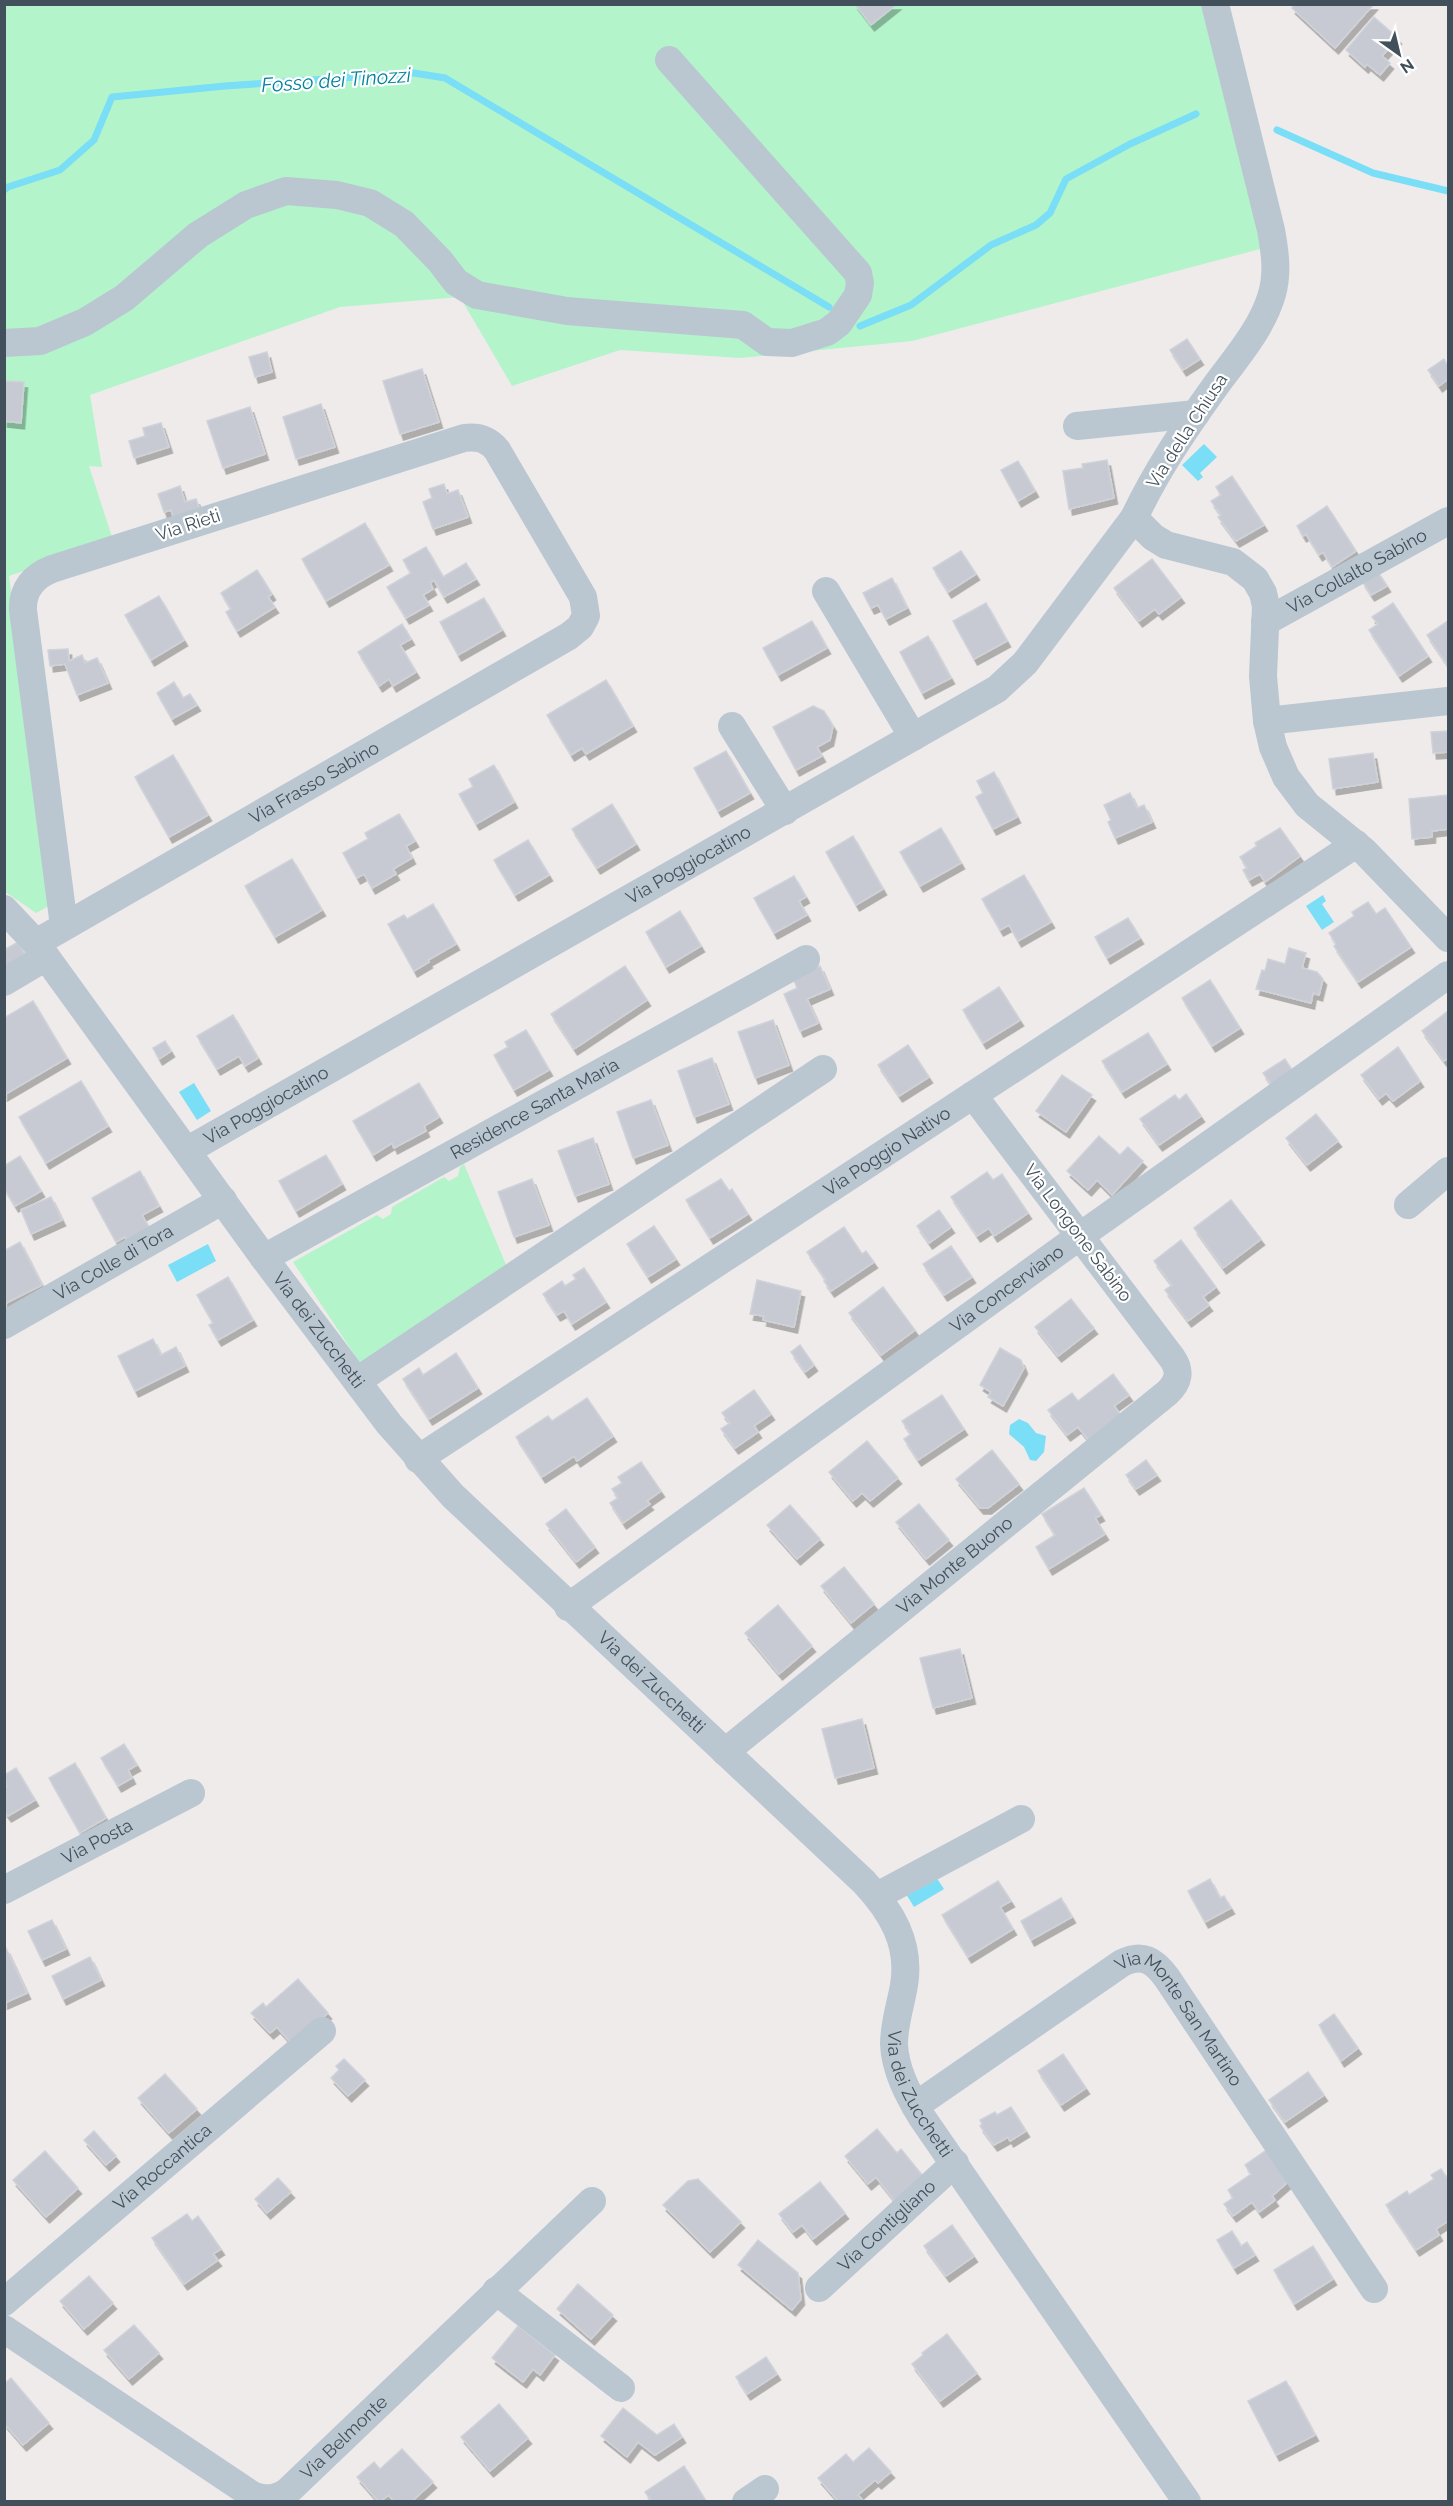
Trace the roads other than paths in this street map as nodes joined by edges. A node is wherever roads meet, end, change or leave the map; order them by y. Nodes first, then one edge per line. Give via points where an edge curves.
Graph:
1 (1215, 4) edge
2 (669, 60) dead end
3 (4, 343) edge
4 (1196, 414) junction
5 (1077, 426) dead end
6 (1134, 518) junction
7 (1449, 521) edge
8 (826, 591) dead end
9 (586, 616) joint
10 (1266, 622) junction
11 (1449, 701) edge
12 (1266, 721) junction
13 (732, 726) dead end
14 (913, 737) junction
15 (784, 811) junction
16 (1356, 844) junction
17 (4, 909) edge
18 (64, 926) junction
19 (1449, 938) edge
20 (41, 950) junction
21 (806, 958) dead end
22 (1449, 975) edge
23 (4, 982) edge
24 (823, 1069) dead end
25 (973, 1095) junction
26 (188, 1150) junction
27 (1449, 1171) edge
28 (223, 1200) junction
29 (1408, 1205) dead end
30 (1080, 1236) junction
31 (264, 1258) junction
32 (4, 1325) edge
33 (1178, 1374) joint
34 (357, 1381) junction
35 (418, 1459) junction
36 (568, 1607) junction
37 (725, 1752) junction
38 (191, 1793) dead end
39 (1022, 1819) dead end
40 (4, 1890) edge
41 (877, 1896) junction
42 (322, 2031) dead end
43 (915, 2106) junction
44 (955, 2163) junction
45 (592, 2201) dead end
46 (819, 2288) dead end
47 (1374, 2289) dead end
48 (496, 2291) junction
49 (4, 2302) edge
50 (4, 2329) edge
51 (621, 2388) dead end
52 (1187, 2502) edge

1 - 4 street, Via della Chiusa via 1275,248 1275,278 1267,307 1252,335
2 - 3 street via 858,273 860,283 853,305 827,332 792,343 767,342 743,325 567,311 477,296 456,282 404,224 370,203 337,195 286,191 246,205 198,235 124,298 85,322 40,341
4 - 5 street
4 - 6 street, Via della Chiusa via 1158,470
6 - 10 street via 1166,545 1217,556 1246,570 1263,593
6 - 14 street, Via Poggiocatino via 1025,663 1006,682
7 - 10 street, Via Collalto Sabino
8 - 14 street
9 - 18 street, Via Frasso Sabino via 568,636
9 - 18 street, Via Rieti via 583,597 497,450 476,437 46,572 26,590 23,610
10 - 12 street
11 - 12 street
12 - 16 street via 1278,759 1295,791 1313,811
13 - 15 street
14 - 15 street, Via Poggiocatino
15 - 26 street, Via Poggiocatino
16 - 19 street
16 - 25 street, Via Poggio Nativo
17 - 20 street, Via dei Zucchetti
18 - 20 street, Via Frasso Sabino
20 - 23 street, Via Frasso Sabino
20 - 26 street, Via dei Zucchetti
21 - 31 street, Residence Santa Maria
22 - 30 street, Via Concerviano
24 - 34 street
25 - 30 street, Via Longone Sabino
25 - 35 street, Via Poggio Nativo
26 - 28 street, Via dei Zucchetti
27 - 29 street
28 - 31 street, Via dei Zucchetti
28 - 32 street, Via Colle di Tora
30 - 33 street, Via Longone Sabino via 1172,1358
30 - 36 street, Via Concerviano
31 - 34 street, Via dei Zucchetti
33 - 37 street, Via Monte Buono via 1167,1393
34 - 35 street, Via dei Zucchetti
35 - 36 street, Via dei Zucchetti
36 - 37 street, Via dei Zucchetti
37 - 41 street, Via dei Zucchetti
38 - 40 street, Via Posta
39 - 41 street
41 - 43 street, Via dei Zucchetti via 894,1922 904,1948 906,1973 895,2025 895,2051
42 - 49 street, Via Roccantica
43 - 44 street, Via dei Zucchetti
43 - 47 street, Via Monte San Martino via 1122,1963 1134,1958 1147,1959 1167,1978
44 - 46 street, Via Contigliano
44 - 52 street, Via dei Zucchetti
45 - 48 street, Via Belmonte
48 - 50 street, Via Belmonte via 288,2491 272,2499 252,2495
48 - 51 street

